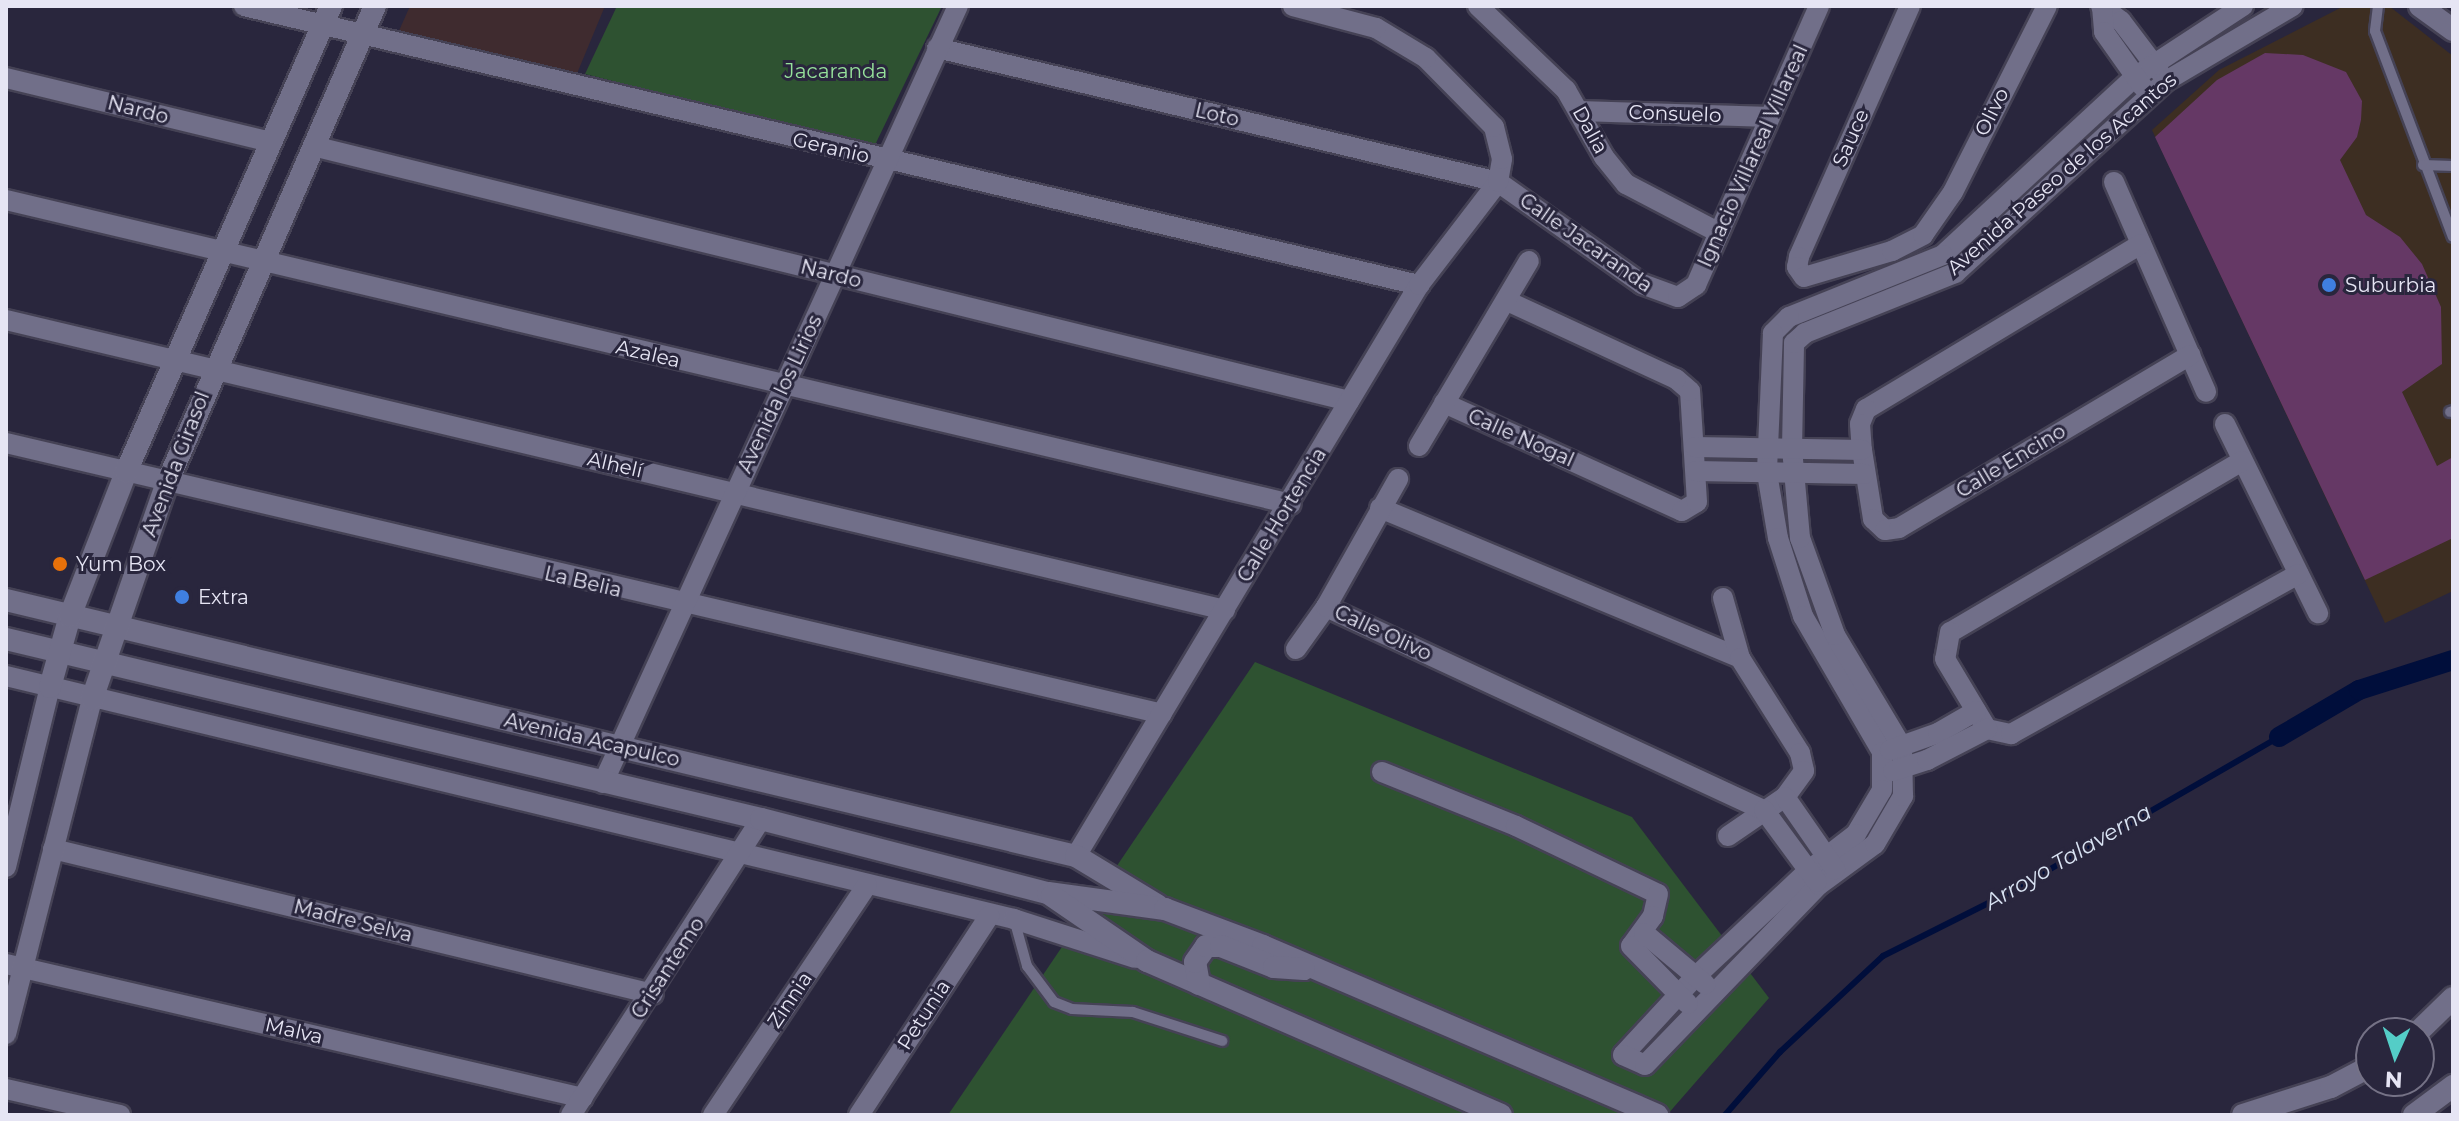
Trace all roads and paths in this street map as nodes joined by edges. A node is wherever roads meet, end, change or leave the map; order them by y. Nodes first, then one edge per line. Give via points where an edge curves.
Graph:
1 (244, 6) edge
2 (375, 6) edge
3 (958, 6) edge
4 (1293, 6) edge
5 (1478, 6) edge
6 (1819, 6) edge
7 (1910, 6) edge
8 (2047, 6) edge
9 (2242, 6) edge
10 (2293, 6) edge
11 (2378, 6) edge
12 (2420, 6) edge
13 (2101, 7) edge
14 (327, 15) edge
15 (2253, 27) junction
16 (2453, 30) edge
17 (362, 37) junction
18 (937, 48) junction
19 (2153, 62) junction
20 (2136, 76) junction
21 (6, 78) edge
22 (2166, 81) junction
23 (2149, 95) junction
24 (1581, 111) junction
25 (1769, 117) junction
26 (270, 142) junction
27 (313, 146) junction
28 (885, 161) junction
29 (2423, 165) junction
30 (2453, 166) edge
31 (1498, 182) junction
32 (2114, 182) dead end
33 (6, 200) edge
34 (2448, 216) edge
35 (1939, 218) joint
36 (1718, 232) junction
37 (2453, 237) edge
38 (2141, 244) junction
39 (221, 254) junction
40 (1529, 261) dead end
41 (262, 264) junction
42 (836, 275) junction
43 (1419, 285) junction
44 (1678, 297) joint
45 (1507, 301) junction
46 (6, 320) edge
47 (2190, 355) junction
48 (177, 360) junction
49 (213, 371) junction
50 (782, 386) junction
51 (2206, 392) dead end
52 (1349, 401) junction
53 (1444, 403) junction
54 (2225, 424) dead end
55 (6, 443) edge
56 (1419, 446) dead end
57 (1695, 447) junction
58 (1767, 448) junction
59 (1792, 449) junction
60 (1862, 450) junction
61 (2242, 461) junction
62 (1696, 471) junction
63 (126, 472) junction
64 (1767, 473) junction
65 (1793, 473) junction
66 (1864, 474) junction
67 (1398, 479) dead end
68 (167, 483) junction
69 (733, 493) junction
70 (1291, 504) junction
71 (1380, 508) junction
72 (2298, 574) junction
73 (1723, 598) dead end
74 (6, 600) edge
75 (684, 606) junction
76 (1326, 607) junction
77 (1225, 610) junction
78 (2318, 613) dead end
79 (70, 616) junction
80 (114, 629) junction
81 (6, 639) edge
82 (1296, 649) dead end
83 (58, 653) junction
84 (1740, 658) junction
85 (103, 665) junction
86 (6, 676) edge
87 (50, 687) junction
88 (92, 699) junction
89 (1162, 714) junction
90 (1982, 720) junction
91 (620, 746) junction
92 (1897, 756) junction
93 (1382, 772) dead end
94 (603, 783) junction
95 (1785, 797) junction
96 (14, 806) edge
97 (1764, 810) junction
98 (761, 819) junction
99 (1728, 836) dead end
100 (53, 849) junction
101 (741, 854) junction
102 (1076, 856) junction
103 (1832, 865) junction
104 (6, 867) edge
105 (1814, 878) junction
106 (867, 885) junction
107 (1048, 893) junction
108 (1165, 909) junction
109 (989, 916) junction
110 (1014, 919) junction
111 (1644, 933) junction
112 (1147, 961) junction
113 (14, 965) edge
114 (1317, 969) junction
115 (1695, 977) junction
116 (1199, 984) junction
117 (1714, 990) junction
118 (653, 994) junction
119 (1678, 996) junction
120 (2453, 998) edge
121 (1696, 1010) junction
122 (2433, 1017) edge
123 (6, 1034) edge
124 (1222, 1041) dead end
125 (2355, 1074) edge
126 (2453, 1086) edge
127 (6, 1089) edge
128 (577, 1106) edge
129 (1648, 1111) edge
130 (120, 1115) edge
131 (713, 1115) edge
132 (859, 1115) edge
133 (1501, 1115) edge
134 (2243, 1115) edge
135 (2414, 1115) edge

1 - 14 street, Geranio
2 - 17 street, Avenida Girasol
3 - 18 street, Avenida los Lirios
4 - 31 street via 1376,28 1426,58 1494,127 1502,159
5 - 24 street, Dalia
6 - 25 street, Ignacio Villareal Villareal
7 - 35 street, Sauce via 1799,257 1799,271 1813,276 1892,251 1923,235
8 - 35 street, Olivo
9 - 15 street
9 - 19 street, Avenida Paseo de los Acantos
10 - 15 street, Avenida Paseo de los Acantos
11 - 29 lane via 2375,31
12 - 16 street
13 - 19 street via 2121,21
13 - 20 street via 2104,32
14 - 17 street, Geranio
14 - 26 street, Avenida Girasol
15 - 22 street, Avenida Paseo de los Acantos
17 - 27 street, Avenida Girasol
17 - 28 street, Geranio
18 - 28 street, Avenida los Lirios
18 - 31 street, Loto
19 - 20 street, Avenida Paseo de los Acantos
19 - 22 street
20 - 23 street
20 - 58 street, Avenida Paseo de los Acantos via 1943,255 1780,323 1769,349
21 - 26 street, Nardo
22 - 23 street, Avenida Paseo de los Acantos
23 - 59 street, Avenida Paseo de los Acantos via 1955,273 1799,337 1791,357
24 - 25 street, Consuelo
24 - 36 street, Dalia via 1604,157 1626,184
25 - 36 street, Ignacio Villareal Villareal
26 - 39 street, Avenida Girasol
27 - 41 street, Avenida Girasol
27 - 42 street, Nardo
28 - 42 street, Avenida los Lirios
28 - 43 street, Geranio
29 - 30 lane
29 - 34 lane
31 - 43 street, Calle Hortencia
31 - 44 street, Calle Jacaranda via 1642,284
32 - 38 street
33 - 39 street, Azalea
34 - 37 lane
36 - 44 street, Ignacio Villareal Villareal via 1696,285
38 - 47 street
38 - 60 street, Calle Encino via 1866,409 1860,424
39 - 41 street, Azalea
39 - 48 street, Avenida Girasol
40 - 45 street
41 - 49 street, Avenida Girasol
41 - 50 street, Azalea
42 - 50 street, Avenida los Lirios
42 - 52 street, Nardo
43 - 52 street, Calle Hortencia
45 - 53 street, Calle Nogal
45 - 57 street, Calle Nogal via 1684,385 1694,405
46 - 48 street, Alhelí
47 - 51 street
47 - 66 street, Calle Encino via 1899,528 1878,527
48 - 49 street, Alhelí
48 - 63 street, Avenida Girasol
49 - 68 street, Avenida Girasol
49 - 69 street, Alhelí
50 - 69 street, Avenida los Lirios
50 - 70 street, Azalea
52 - 70 street, Calle Hortencia
53 - 56 street
53 - 62 street, Calle Nogal via 1682,511 1697,502
54 - 61 street
55 - 63 street, La Belia
57 - 58 street
57 - 62 street, Calle Nogal
58 - 59 street
58 - 64 street, Avenida Paseo de los Acantos
59 - 60 street
59 - 65 street, Avenida Paseo de los Acantos
60 - 66 street, Calle Encino
61 - 72 street
61 - 90 street via 1950,632 1945,659
62 - 64 street
63 - 68 street, La Belia
63 - 79 street, Avenida Girasol
64 - 65 street
64 - 92 street, Avenida Paseo de los Acantos via 1778,538 1803,616
65 - 66 street
65 - 92 street, Avenida Paseo de los Acantos via 1800,538 1815,589
67 - 71 street, Calle Olivo
68 - 75 street, La Belia
68 - 80 street, Avenida Girasol
69 - 75 street, Avenida los Lirios
69 - 77 street, Alhelí
70 - 77 street, Calle Hortencia
71 - 76 street, Calle Olivo
71 - 84 street
72 - 78 street
72 - 90 street via 2018,731 2003,735
73 - 84 street
74 - 79 street, Avenida Acapulco
75 - 89 street, La Belia
75 - 91 street, Avenida los Lirios
76 - 82 street
76 - 97 street, Calle Olivo
77 - 89 street, Calle Hortencia
79 - 80 street, Avenida Acapulco
79 - 83 street, Avenida Girasol
80 - 85 street, Avenida Girasol
80 - 91 street, Avenida Acapulco
81 - 83 street, Avenida Acapulco
83 - 85 street, Avenida Acapulco
83 - 87 street, Avenida Girasol
84 - 95 street via 1804,763 1799,784
85 - 88 street, Avenida Girasol
85 - 94 street, Avenida Acapulco
86 - 87 street
87 - 88 street
87 - 96 street, Avenida Girasol
88 - 100 street, Avenida Girasol
88 - 101 street
89 - 102 street, Calle Hortencia
90 - 92 street
91 - 94 street, Avenida los Lirios
91 - 102 street, Avenida Acapulco
92 - 103 street, Avenida Paseo de los Acantos via 1869,817
92 - 103 street, Avenida Paseo de los Acantos via 1903,796 1885,832
93 - 111 street via 1516,826 1658,894
94 - 98 street, Avenida Acapulco
95 - 97 street
95 - 103 street
96 - 104 street, Avenida Girasol
97 - 99 street
97 - 105 street, Calle Olivo
98 - 101 street, Crisantemo
98 - 107 street, Avenida Acapulco
100 - 113 street, Avenida Girasol
100 - 118 street, Madre Selva
101 - 106 street
101 - 118 street, Crisantemo
102 - 108 street, Avenida Acapulco
103 - 105 street, Avenida Paseo de los Acantos
105 - 115 street, Avenida Paseo de los Acantos
105 - 117 street, Avenida Paseo de los Acantos
106 - 109 street
106 - 131 street, Zinnia
107 - 108 street
107 - 112 street
108 - 114 street
109 - 110 street
109 - 132 street, Petunia
110 - 112 street
110 - 124 lane via 1027,966 1054,1002 1072,1009 1133,1012
111 - 115 street
111 - 119 street via 1631,946
112 - 116 street
113 - 123 street, Avenida Girasol
113 - 128 street, Malva
114 - 116 street via 1274,967 1221,946 1206,946 1195,962
114 - 129 street
115 - 117 street
115 - 119 street, Avenida Paseo de los Acantos
116 - 133 street
117 - 121 street, Avenida Paseo de los Acantos
118 - 128 street, Crisantemo
119 - 121 street
119 - 121 street, Avenida Paseo de los Acantos via 1623,1055 1645,1065
120 - 122 street
125 - 134 street
126 - 135 street
127 - 130 street

